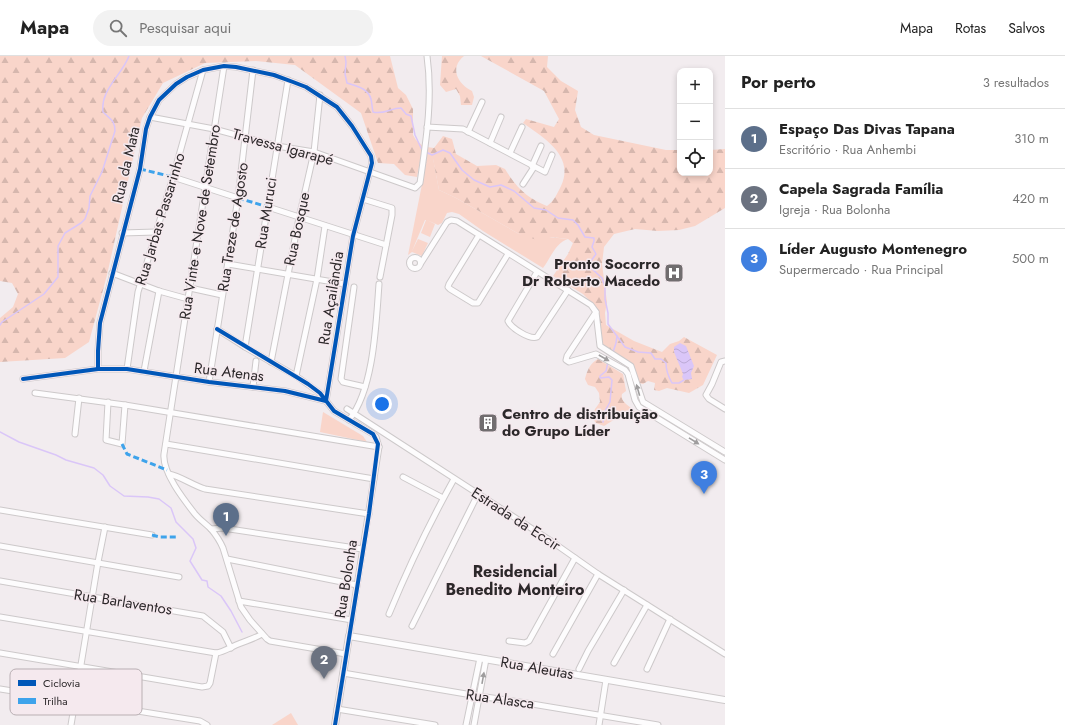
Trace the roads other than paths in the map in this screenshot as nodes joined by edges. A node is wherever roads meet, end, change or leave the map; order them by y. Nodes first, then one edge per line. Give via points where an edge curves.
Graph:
1 (427, 56) edge
2 (224, 66) junction
3 (203, 70) junction
4 (253, 70) junction
5 (288, 80) junction
6 (320, 95) junction
7 (482, 102) dead end
8 (150, 117) junction
9 (501, 117) dead end
10 (188, 124) junction
11 (427, 127) junction
12 (522, 127) dead end
13 (214, 129) junction
14 (468, 132) junction
15 (246, 137) junction
16 (490, 143) junction
17 (277, 146) junction
18 (541, 146) dead end
19 (314, 152) junction
20 (510, 153) junction
21 (552, 155) dead end
22 (533, 166) junction
23 (370, 173) junction
24 (173, 177) junction
25 (523, 184) dead end
26 (205, 188) junction
27 (238, 198) junction
28 (363, 199) junction
29 (268, 207) junction
30 (299, 218) junction
31 (324, 226) junction
32 (156, 232) junction
33 (122, 233) junction
34 (479, 235) junction
35 (354, 236) junction
36 (386, 245) junction
37 (508, 254) junction
38 (421, 263) dead end
39 (228, 264) junction
40 (257, 270) junction
41 (537, 272) junction
42 (112, 273) junction
43 (288, 274) junction
44 (380, 277) dead end
45 (317, 279) junction
46 (345, 284) junction
47 (379, 284) dead end
48 (140, 285) junction
49 (354, 287) dead end
50 (190, 288) junction
51 (568, 290) junction
52 (159, 291) junction
53 (222, 295) junction
54 (188, 299) junction
55 (596, 312) junction
56 (217, 329) junction
57 (245, 347) junction
58 (256, 361) dead end
59 (725, 361) edge
60 (271, 362) junction
61 (98, 369) junction
62 (127, 369) junction
63 (144, 371) junction
64 (296, 376) junction
65 (176, 377) junction
66 (23, 379) dead end
67 (209, 382) junction
68 (253, 387) junction
69 (365, 387) junction
70 (35, 393) dead end
71 (79, 398) junction
72 (326, 401) junction
73 (108, 402) junction
74 (125, 405) junction
75 (347, 409) dead end
76 (725, 409) edge
77 (172, 412) junction
78 (354, 414) junction
79 (349, 420) junction
80 (684, 426) junction
81 (680, 432) junction
82 (75, 434) dead end
83 (166, 444) junction
84 (379, 447) junction
85 (725, 452) edge
86 (725, 460) edge
87 (167, 470) junction
88 (403, 477) dead end
89 (374, 479) junction
90 (454, 479) junction
91 (478, 494) junction
92 (443, 498) junction
93 (0, 510) edge
94 (369, 514) junction
95 (105, 527) junction
96 (211, 529) junction
97 (152, 535) dead end
98 (0, 546) edge
99 (362, 549) junction
100 (575, 558) junction
101 (227, 559) junction
102 (98, 562) junction
103 (598, 574) junction
104 (179, 577) dead end
105 (0, 581) edge
106 (357, 586) junction
107 (624, 590) junction
108 (92, 598) junction
109 (239, 601) junction
110 (646, 604) junction
111 (389, 614) dead end
112 (0, 617) edge
113 (670, 619) junction
114 (352, 620) junction
115 (412, 626) dead end
116 (87, 632) junction
117 (262, 634) junction
118 (349, 636) junction
119 (509, 641) dead end
120 (230, 648) junction
121 (0, 653) edge
122 (216, 653) junction
123 (346, 654) junction
124 (553, 654) dead end
125 (725, 654) edge
126 (483, 658) junction
127 (614, 663) dead end
128 (81, 667) junction
129 (647, 668) dead end
130 (93, 669) edge
131 (579, 669) dead end
132 (343, 673) junction
133 (142, 677) edge
134 (606, 680) junction
135 (0, 689) edge
136 (10, 691) edge
137 (472, 695) junction
138 (480, 696) junction
139 (725, 700) edge
140 (337, 709) junction
141 (142, 713) edge
142 (73, 715) edge
143 (601, 715) junction
144 (201, 723) edge
145 (71, 725) edge
146 (207, 725) edge
147 (335, 725) edge
148 (435, 725) edge
149 (466, 725) edge
150 (474, 725) edge
151 (599, 725) edge
152 (658, 725) edge

1 - 11 street via 430,85
2 - 3 street, Rua da Mata
2 - 4 street, Rua da Mata
2 - 13 street, Rua Vinte e Nove de Setembro
3 - 8 street, Rua da Mata via 187,77 165,93
3 - 10 street, Rua Jarbas Passarinho
4 - 5 street, Rua da Mata
4 - 15 street, Rua Treze de Agosto
5 - 6 street, Rua da Mata
5 - 17 street, Rua Muruci
6 - 19 street, Rua Bosque
6 - 23 street, Rua da Mata via 337,107 352,126 371,156
7 - 14 street
8 - 10 street, Travessa Igarapé
8 - 33 street, Rua da Mata via 140,169
9 - 16 street
10 - 13 street, Travessa Igarapé
10 - 24 street, Rua Jarbas Passarinho
11 - 14 street via 463,129
11 - 23 street, Travessa Igarapé via 420,183 417,187 413,188
12 - 20 street
13 - 15 street, Travessa Igarapé
13 - 26 street, Rua Vinte e Nove de Setembro
14 - 16 street
15 - 17 street, Travessa Igarapé
15 - 27 street, Rua Treze de Agosto
16 - 20 street
17 - 19 street, Travessa Igarapé
17 - 29 street, Rua Muruci
18 - 22 street
19 - 23 street, Travessa Igarapé
19 - 30 street, Rua Bosque
20 - 22 street
21 - 22 street via 545,172
22 - 25 street
23 - 28 street, Rua da Mata
24 - 26 street
24 - 32 street, Rua Jarbas Passarinho
26 - 27 street
26 - 50 street, Rua Vinte e Nove de Setembro
27 - 39 street, Rua Treze de Agosto
28 - 35 street, Rua Açailândia
28 - 36 street via 392,208
29 - 30 street
29 - 40 street, Rua Muruci
30 - 31 street
30 - 43 street, Rua Bosque
31 - 35 street
31 - 45 street
32 - 33 street
32 - 48 street, Rua Jarbas Passarinho
33 - 42 street, Rua da Mata
34 - 37 street
34 - 37 street via 448,287 473,303 478,303
34 - 38 street via 457,221 450,220
35 - 36 street
35 - 46 street, Rua Açailândia
36 - 44 street
37 - 41 street
39 - 40 street
39 - 53 street, Rua Treze de Agosto
40 - 43 street
40 - 57 street, Rua Muruci
41 - 51 street
41 - 51 street via 508,321 530,338 537,337
42 - 48 street
42 - 61 street, Rua da Mata via 100,323
43 - 45 street
43 - 60 street, Rua Bosque
45 - 46 street
45 - 64 street
46 - 72 street, Rua Açailândia
47 - 69 street via 375,331
48 - 52 street
48 - 62 street, Rua Jarbas Passarinho
49 - 69 street via 341,379 343,382
50 - 53 street
50 - 54 street, Rua Vinte e Nove de Setembro
51 - 55 street via 588,302
52 - 54 street
52 - 63 street
53 - 56 street, Rua Treze de Agosto
54 - 65 street, Rua Vinte e Nove de Setembro
80 -> 55 street via 642,401 631,366 600,346
55 -> 81 street via 566,360 596,354 626,370 637,405
56 - 57 street
56 - 67 street, Rua Treze de Agosto
57 - 60 street
58 - 68 street
59 - 76 street via 718,365 706,395
60 - 64 street
61 - 62 street, Rua Atenas
61 - 66 street, Rua Atenas
62 - 63 street, Rua Atenas
63 - 65 street, Rua Atenas
64 - 72 street via 320,393
65 - 67 street, Rua Atenas
65 - 77 street, Rua Vinte e Nove de Setembro
67 - 68 street, Rua Atenas
68 - 72 street, Rua Atenas via 285,391
69 - 78 street
70 - 71 street
71 - 73 street
71 - 82 street
72 - 79 street
73 - 74 street
73 - 74 street via 107,441 122,444
74 - 77 street
75 - 78 street, Estrada da Eccir
77 - 83 street, Rua Vinte e Nove de Setembro
77 - 84 street
78 - 79 street
78 - 90 street, Estrada da Eccir
79 - 84 street, Rua Bolonha via 373,434
80 - 81 street
80 - 85 street
81 -> 86 street
83 - 87 street, Rua Vinte e Nove de Setembro via 164,460
83 - 89 street
84 - 89 street, Rua Bolonha
87 - 94 street via 190,484 205,489
87 - 96 street via 196,514
88 - 92 street
89 - 94 street, Rua Bolonha
90 - 91 street, Estrada da Eccir
90 - 92 street
91 - 100 street, Estrada da Eccir
91 - 115 street
92 - 111 street
93 - 95 street
94 - 99 street, Rua Bolonha
95 - 97 street
95 - 102 street
96 - 99 street via 223,528
96 - 101 street
98 - 102 street
99 - 106 street, Rua Bolonha
100 - 103 street, Estrada da Eccir
100 - 119 street via 529,641
101 - 106 street
101 - 109 street
102 - 104 street
102 - 108 street
103 - 107 street, Estrada da Eccir
103 - 124 street
105 - 108 street, Rua Barlaventos
106 - 114 street, Rua Bolonha
107 - 110 street, Estrada da Eccir
107 - 131 street
108 - 116 street
108 - 120 street, Rua Barlaventos via 203,616 223,632
109 - 114 street
109 - 117 street
110 - 113 street, Estrada da Eccir
110 - 127 street
112 - 116 street
113 - 125 street, Estrada da Eccir
113 - 129 street
114 - 118 street, Rua Bolonha
116 - 122 street
116 - 128 street
117 - 120 street
117 - 123 street via 270,641
118 - 123 street, Rua Bolonha
118 - 126 street, Rua Aleutas
120 - 122 street
121 - 128 street
122 - 133 street via 208,686
123 - 132 street, Rua Bolonha
126 - 134 street, Rua Aleutas
126 - 137 street
138 -> 126 street
128 - 130 street
132 - 137 street, Rua Alasca
132 - 140 street, Rua Bolonha
134 - 139 street, Rua Aleutas
134 - 143 street
135 - 136 street
137 - 138 street, Rua Alasca
137 - 149 street
138 - 143 street, Rua Alasca
138 - 150 street
140 - 147 street, Rua Bolonha
140 - 148 street
141 - 144 street
142 - 145 street
143 - 151 street
143 - 152 street, Rua Alasca
144 - 146 street

